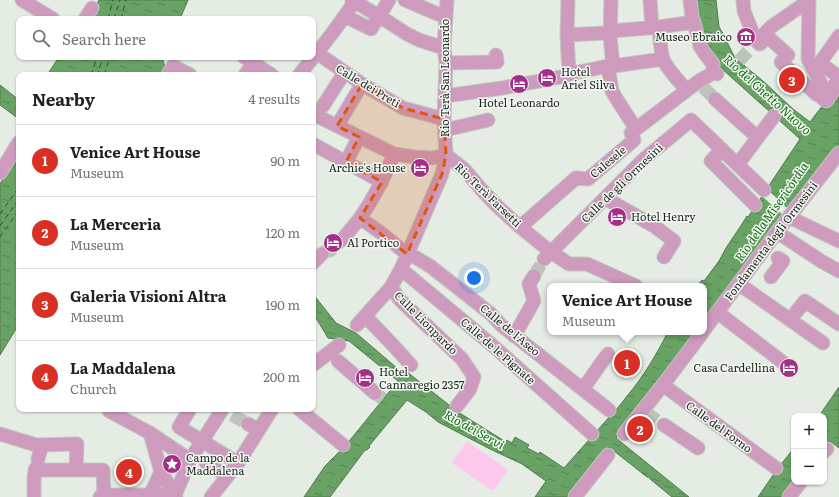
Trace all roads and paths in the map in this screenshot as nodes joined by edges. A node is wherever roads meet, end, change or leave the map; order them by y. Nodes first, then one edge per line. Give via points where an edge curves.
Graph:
1 (22, 0) edge
2 (389, 0) edge
3 (405, 0) edge
4 (447, 0) edge
5 (568, 0) edge
6 (611, 0) edge
7 (650, 0) edge
8 (690, 0) edge
9 (743, 0) edge
10 (353, 1) edge
11 (809, 1) edge
12 (48, 16) edge
13 (345, 16) junction
14 (379, 16) junction
15 (445, 17) junction
16 (694, 22) junction
17 (655, 27) junction
18 (611, 31) junction
19 (567, 35) junction
20 (839, 36) edge
21 (761, 37) tunnel mouth
22 (444, 48) junction
23 (317, 54) joint
24 (496, 55) dead end
25 (808, 58) junction
26 (664, 59) junction
27 (784, 59) junction
28 (248, 60) edge
29 (312, 60) edge
30 (446, 63) junction
31 (610, 66) junction
32 (170, 69) edge
33 (184, 72) edge
34 (246, 72) edge
35 (267, 72) edge
36 (302, 72) edge
37 (344, 73) junction
38 (569, 74) junction
39 (839, 77) edge
40 (839, 80) edge
41 (362, 84) junction
42 (686, 90) junction
43 (827, 95) dead end
44 (445, 96) junction
45 (715, 99) tunnel mouth
46 (318, 112) edge
47 (774, 116) dead end
48 (488, 120) dead end
49 (445, 125) junction
50 (336, 126) junction
51 (633, 134) junction
52 (359, 137) junction
53 (757, 138) junction
54 (316, 146) edge
55 (16, 147) edge
56 (722, 149) junction
57 (839, 153) edge
58 (394, 154) junction
59 (446, 155) junction
60 (643, 160) junction
61 (346, 162) junction
62 (738, 164) junction
63 (0, 173) edge
64 (382, 182) junction
65 (764, 190) dead end
66 (605, 198) junction
67 (755, 205) dead end
68 (790, 216) junction
69 (360, 218) junction
70 (520, 228) junction
71 (777, 232) junction
72 (342, 240) tunnel mouth
73 (839, 241) edge
74 (409, 251) junction
75 (771, 253) junction
76 (547, 256) junction
77 (664, 257) dead end
78 (401, 269) junction
79 (839, 270) edge
80 (534, 276) tunnel mouth
81 (771, 277) dead end
82 (629, 283) edge
83 (739, 284) junction
84 (390, 287) junction
85 (717, 312) junction
86 (790, 320) junction
87 (839, 324) edge
88 (707, 326) edge
89 (700, 335) edge
90 (514, 336) junction
91 (822, 343) dead end
92 (608, 354) dead end
93 (316, 362) edge
94 (785, 364) dead end
95 (411, 365) dead end
96 (663, 385) junction
97 (583, 389) junction
98 (376, 393) tunnel mouth
99 (457, 406) dead end
100 (609, 410) dead end
101 (111, 412) edge
102 (188, 412) edge
103 (226, 412) edge
104 (269, 412) edge
105 (303, 412) edge
106 (664, 425) tunnel mouth
107 (628, 429) dead end
108 (150, 433) junction
109 (0, 434) edge
110 (592, 434) dead end
111 (202, 441) junction
112 (42, 445) junction
113 (343, 445) dead end
114 (698, 448) dead end
115 (608, 455) dead end
116 (196, 459) junction
117 (238, 462) junction
118 (36, 466) junction
119 (776, 468) dead end
120 (76, 470) junction
121 (161, 472) junction
122 (227, 476) junction
123 (799, 485) edge
124 (144, 495) edge
125 (103, 496) edge
126 (176, 496) edge
127 (34, 497) edge
128 (211, 497) edge
129 (575, 497) edge
130 (789, 497) edge

1 - 12 street
2 - 14 street
3 - 15 street
4 - 15 street, Rio Terà San Leonardo
5 - 19 street
6 - 18 street
7 - 17 street
8 - 16 street
9 - 27 street via 744,12 755,39 760,44 767,36 788,55
10 - 13 street
10 - 14 street
11 - 21 street
11 - 25 street
13 - 14 street via 370,29
13 - 23 street
14 - 22 street via 419,40
15 - 22 street, Rio Terà San Leonardo
16 - 17 street
16 - 42 street, Calesele via 700,46 713,64 715,74
17 - 18 street
17 - 26 street
18 - 19 street
18 - 31 street
19 - 38 street
20 - 39 street via 820,63
22 - 30 street, Rio Terà San Leonardo
23 - 37 street, Calle dei Preti
24 - 30 street via 496,62
25 - 27 street via 791,65
25 - 43 street
26 - 31 street
26 - 42 street
27 - 40 street via 781,62 826,101 828,99 825,97 829,92 831,94
28 - 34 street
28 - 35 street
29 - 36 street
30 - 44 street, Rio Terà San Leonardo
31 - 38 street
31 - 51 street via 612,91
32 - 33 street via 173,66
37 - 41 street, Calle dei Preti
37 - 46 street
38 - 44 street via 502,88
41 - 49 street, Calle dei Preti via 403,108
41 - 50 street
42 - 51 street, Calesele
44 - 49 street, Rio Terà San Leonardo
45 - 53 street
46 - 50 street
47 - 53 street
48 - 49 street
49 - 59 street, Rio Terà San Leonardo
50 - 52 street
51 - 60 street
51 - 70 street, Calesele via 588,179 576,178
52 - 58 street
52 - 61 street
53 - 62 street
54 - 61 street
55 - 63 street
56 - 60 street, Calle de gli Ormesini via 691,120
56 - 62 street, Calle de gli Ormesini
56 - 67 street via 711,161
57 - 68 street, Fondamenta degli Ormesini
58 - 59 street via 432,158
58 - 64 street
59 - 70 street, Rio Terà Farsetti via 465,170 481,190
59 - 74 street, Rio Terà San Leonardo via 442,174
60 - 66 street, Calle de gli Ormesini
61 - 64 street
62 - 65 street, Calle de gli Ormesini
64 - 69 street
66 - 76 street, Calle de gli Ormesini
66 - 77 street via 654,226 674,241
68 - 71 street, Fondamenta degli Ormesini
68 - 73 street
69 - 72 street
69 - 74 street, Calle de l'Aseo
70 - 76 street, Rio Terà Farsetti
71 - 75 street, Fondamenta degli Ormesini
71 - 79 street
74 - 78 street, Rio Terà San Leonardo
74 - 90 street, Calle de l'Aseo via 492,314 501,326
75 - 81 street via 783,261
75 - 83 street, Fondamenta degli Ormesini
76 - 82 street, Rio Terà Farsetti via 569,264 587,264
78 - 84 street, Rio Terà San Leonardo
78 - 110 street, Calle de le Pignate
80 - 90 street via 529,284 534,301
83 - 85 street, Fondamenta degli Ormesini
83 - 86 street
84 - 95 street, Rio Terà San Leonardo via 361,321 392,344
84 - 99 street, Calle Lionpardo via 400,300 462,358 474,377 470,390
85 - 88 street, Fondamenta degli Ormesini
85 - 94 street
86 - 87 street via 805,301
86 - 91 street
89 - 96 street, Fondamenta degli Ormesini
90 - 97 street, Calle de l'Aseo
92 - 97 street
93 - 98 street via 334,353
96 - 107 street, Fondamenta degli Ormesini
96 - 119 street, Calle del Forno
97 - 100 street, Calle de l'Aseo
101 - 108 street
102 - 111 street via 179,426
103 - 111 street
104 - 117 street via 253,427
105 - 113 street
106 - 114 street
108 - 116 street via 176,445
108 - 121 street
109 - 112 street
111 - 116 street
111 - 117 street
112 - 118 street
112 - 120 street via 76,444
115 - 129 street
116 - 122 street
116 - 126 street
117 - 122 street
118 - 120 street
118 - 127 street
120 - 125 street via 103,470
121 - 124 street
121 - 126 street
122 - 128 street
123 - 130 street
124 - 125 street
124 - 126 street

